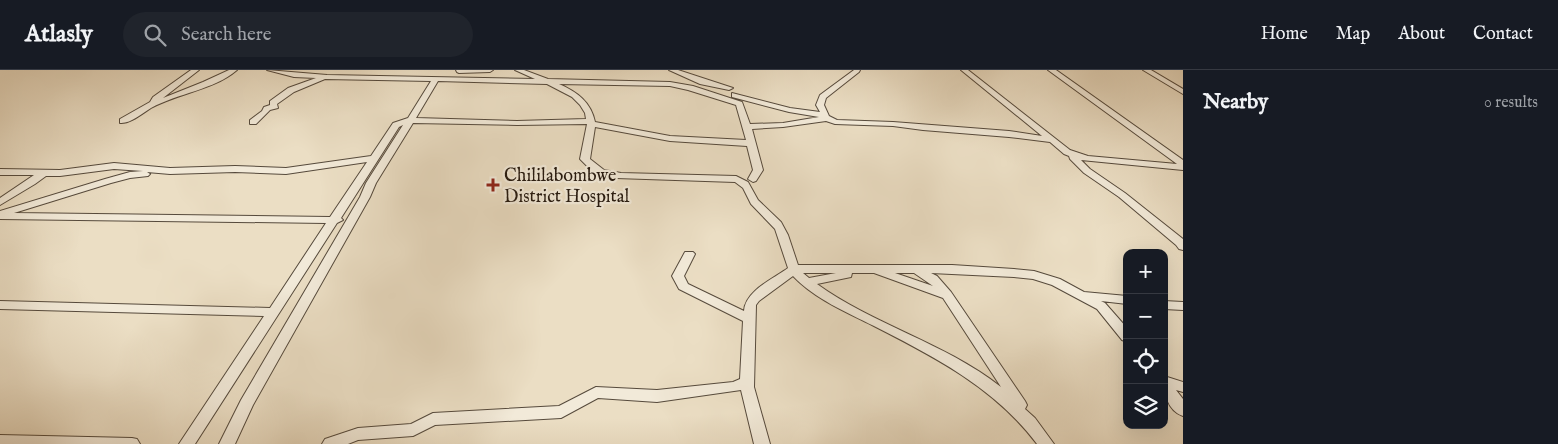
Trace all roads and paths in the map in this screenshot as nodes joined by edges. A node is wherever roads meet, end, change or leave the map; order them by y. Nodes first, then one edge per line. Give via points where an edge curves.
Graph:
1 (196, 70) edge
2 (234, 70) edge
3 (270, 70) edge
4 (305, 70) edge
5 (490, 70) edge
6 (518, 70) edge
7 (672, 70) edge
8 (846, 70) edge
9 (857, 70) edge
10 (964, 70) edge
11 (1051, 70) edge
12 (1146, 70) edge
13 (334, 77) junction
14 (437, 78) junction
15 (541, 80) junction
16 (729, 88) dead end
17 (1183, 92) edge
18 (735, 96) dead end
19 (154, 104) junction
20 (825, 118) junction
21 (410, 120) junction
22 (123, 121) dead end
23 (253, 122) dead end
24 (590, 123) junction
25 (747, 127) junction
26 (1051, 140) junction
27 (750, 143) junction
28 (1069, 153) junction
29 (389, 154) junction
30 (372, 159) junction
31 (1183, 166) edge
32 (0, 172) edge
33 (183, 172) junction
34 (43, 173) junction
35 (753, 179) dead end
36 (0, 202) edge
37 (1, 216) edge
38 (333, 220) junction
39 (350, 220) junction
40 (1183, 248) edge
41 (689, 254) dead end
42 (795, 269) junction
43 (872, 270) junction
44 (918, 270) junction
45 (806, 282) junction
46 (1080, 294) junction
47 (947, 295) junction
48 (1123, 299) edge
49 (0, 305) edge
50 (1168, 305) edge
51 (1183, 306) edge
52 (273, 312) junction
53 (748, 318) junction
54 (1123, 332) edge
55 (748, 382) junction
56 (1165, 384) edge
57 (1168, 384) edge
58 (1183, 387) edge
59 (1183, 410) edge
60 (1035, 427) junction
61 (0, 441) edge
62 (132, 444) edge
63 (187, 444) edge
64 (227, 444) edge
65 (330, 444) edge
66 (762, 444) edge
67 (1046, 444) edge

1 - 19 street via 156,99
2 - 19 street
3 - 13 street
4 - 5 street
6 - 15 street
7 - 16 street
8 - 9 street
9 - 20 street via 820,101
10 - 26 street
11 - 31 street via 1144,134
12 - 17 street
13 - 14 street
13 - 23 street via 291,90
14 - 15 street
14 - 21 street
15 - 24 street via 568,90 581,99 588,107
15 - 25 street via 670,84 690,88 739,104
18 - 20 street
19 - 22 street
20 - 25 street
20 - 26 street via 835,122 1026,135
21 - 24 street
21 - 29 street
21 - 30 street via 396,125
24 - 27 street via 650,137
24 - 42 street via 585,159 591,168 605,174 736,178 747,186 751,198 780,229
25 - 27 street
26 - 28 street
27 - 35 street via 758,170
28 - 31 street via 1087,159
28 - 40 street via 1181,243
29 - 30 street
29 - 39 street
30 - 33 street via 286,171
30 - 38 street
32 - 34 street
33 - 34 street via 114,166
33 - 37 street via 130,175
34 - 36 street
37 - 38 street
38 - 39 street
38 - 52 street
39 - 64 street via 246,404
41 - 53 street via 678,276 683,286
42 - 43 street
42 - 45 street
42 - 53 street via 754,298
43 - 44 street
43 - 45 street
43 - 47 street
44 - 46 street via 1034,275
44 - 47 street via 934,279
45 - 60 street via 965,370 1002,395
46 - 48 street
46 - 54 street via 1102,306
47 - 60 street
49 - 52 street
50 - 51 street
52 - 63 street
53 - 55 street
55 - 65 street via 734,387 657,396 596,392 561,412 433,419 413,430 358,434
55 - 66 street
56 - 59 street
57 - 58 street
60 - 67 street
61 - 62 street

